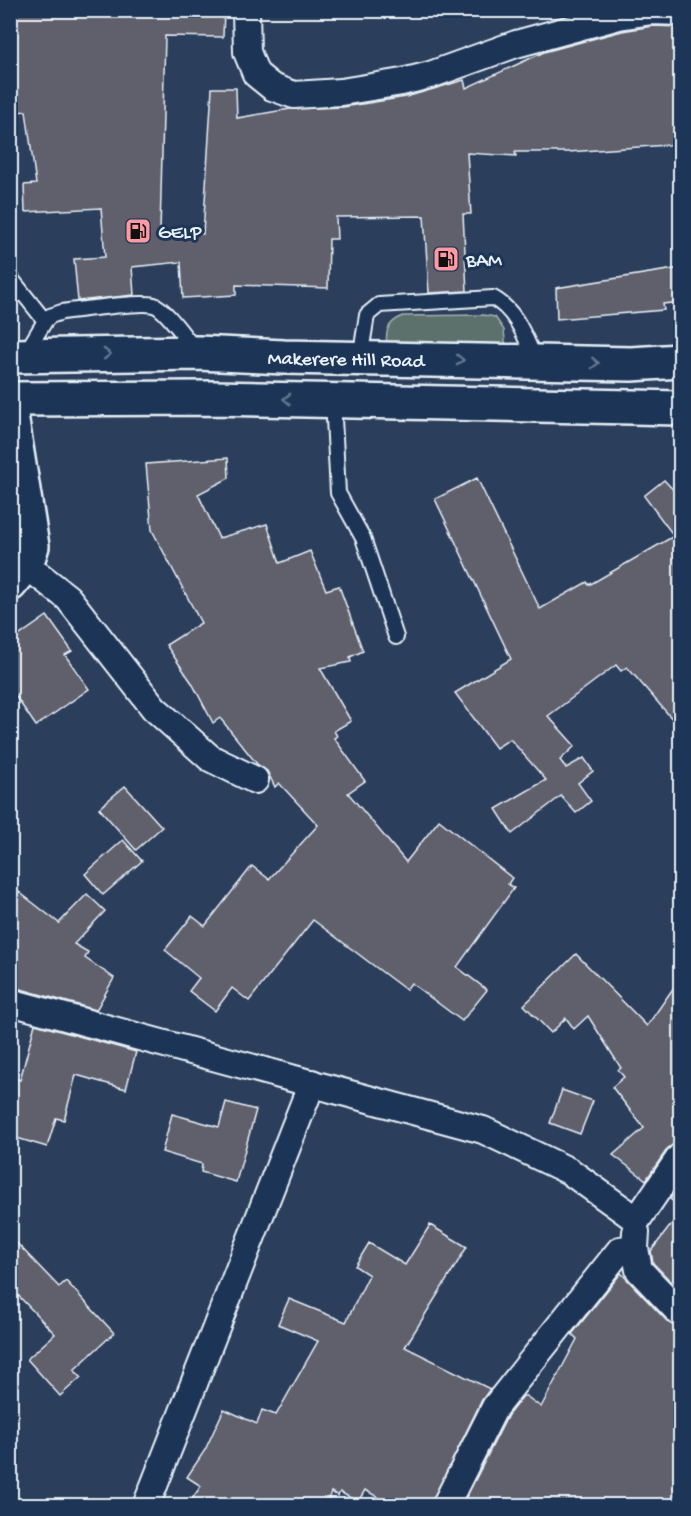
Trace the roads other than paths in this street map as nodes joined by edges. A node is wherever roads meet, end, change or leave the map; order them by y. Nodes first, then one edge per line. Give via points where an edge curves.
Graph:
1 (246, 10) edge
2 (681, 12) edge
3 (10, 277) edge
4 (45, 321) junction
5 (198, 353) junction
6 (17, 356) edge
7 (360, 359) junction
8 (537, 361) junction
9 (681, 361) edge
10 (10, 399) edge
11 (333, 400) junction
12 (681, 408) edge
13 (10, 409) edge
14 (18, 574) edge
15 (396, 637) dead end
16 (255, 780) dead end
17 (10, 1002) edge
18 (312, 1083) junction
19 (681, 1157) edge
20 (637, 1220) junction
21 (635, 1248) junction
22 (681, 1313) edge
23 (146, 1506) edge
24 (445, 1506) edge

1 - 2 street via 247,52 256,74 272,87 294,95 402,82 620,16
3 - 4 lane
4 - 5 lane via 62,312 155,305
4 - 6 lane
6 -> 5 main road, Makerere Hill Road
5 - 7 main road, Makerere Hill Road
7 -> 8 main road, Makerere Hill Road
7 - 8 lane via 367,315 379,305 493,298 505,304
8 -> 9 main road, Makerere Hill Road
11 -> 10 main road via 63,396
11 - 12 main road
11 - 15 lane via 338,493 363,538
13 - 14 main road via 32,546
14 - 16 street via 68,598 154,708 210,758
17 - 18 street
18 - 20 street via 483,1130 569,1171
18 - 23 street
19 - 20 street
20 - 21 street
21 - 22 street via 639,1270
21 - 24 street via 620,1250 495,1407

